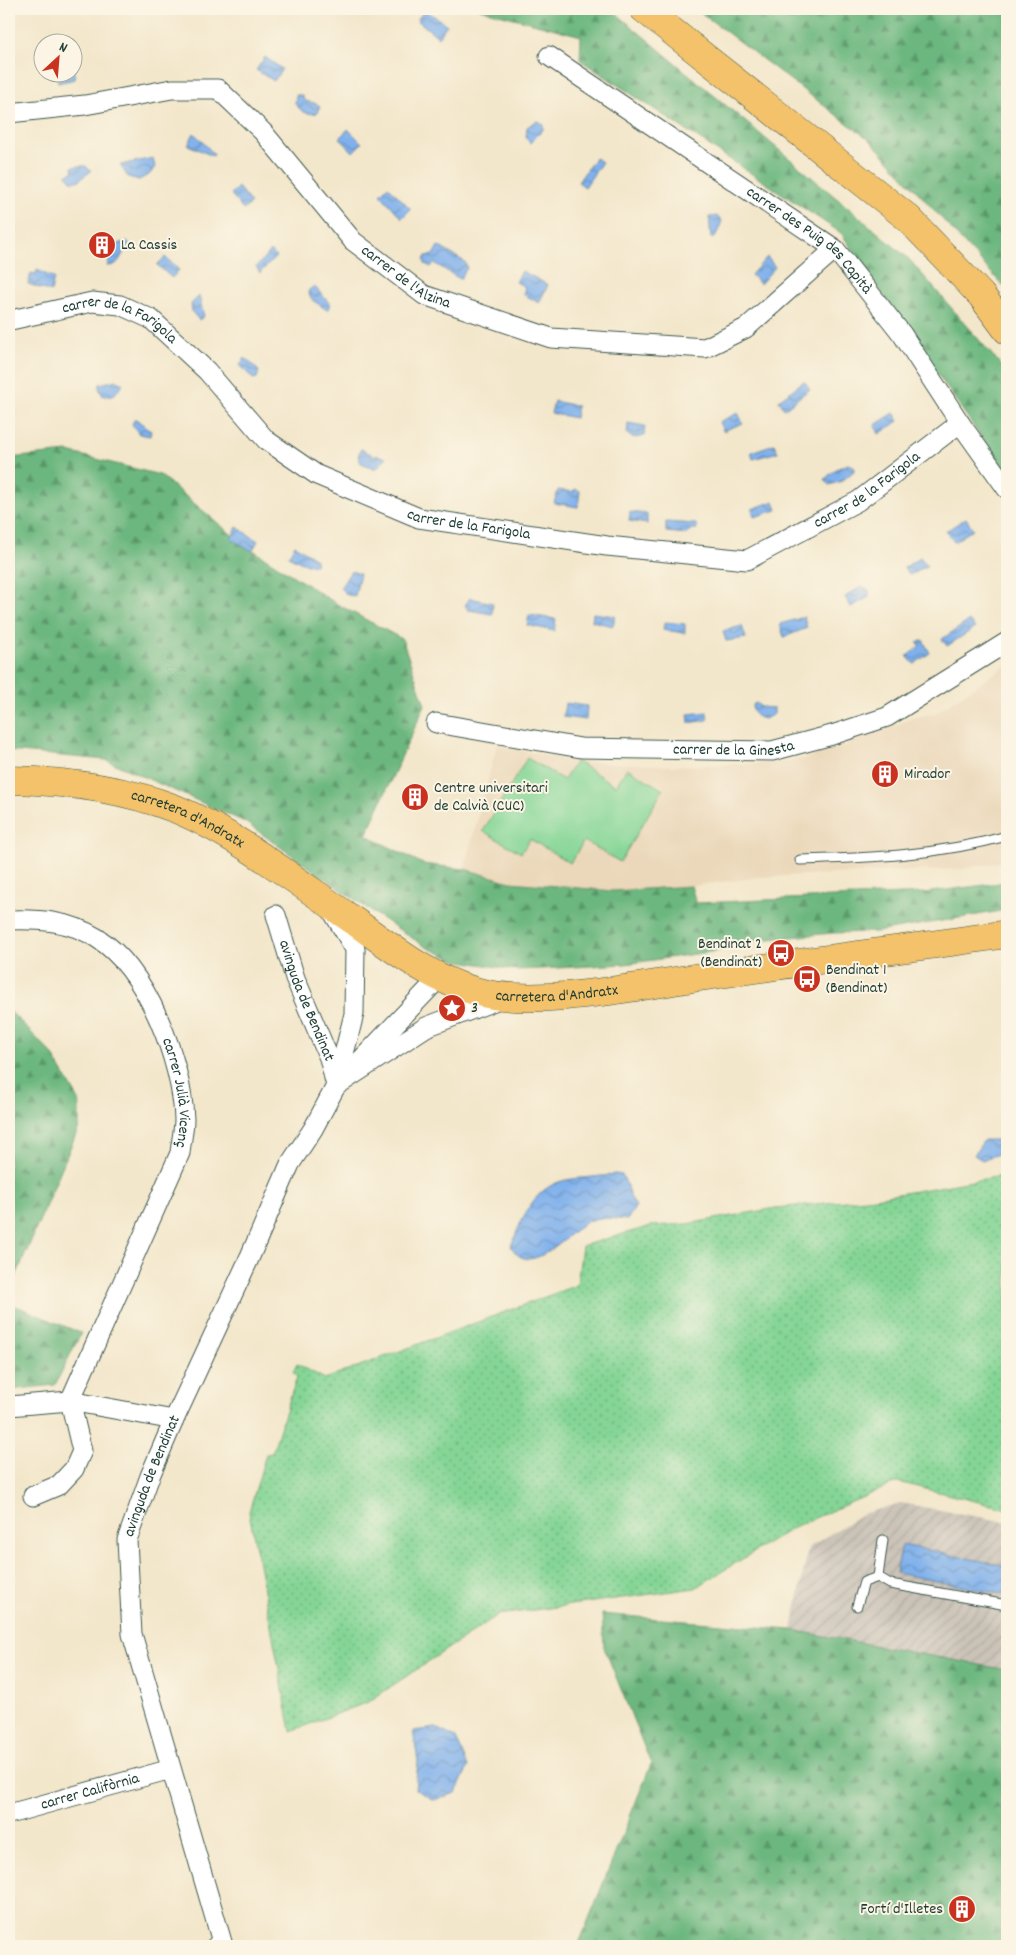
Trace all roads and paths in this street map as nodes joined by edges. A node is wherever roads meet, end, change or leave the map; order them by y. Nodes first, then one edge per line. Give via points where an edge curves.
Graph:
1 (644, 9) edge
2 (549, 56) dead end
3 (9, 113) edge
4 (835, 249) junction
5 (11, 320) dead end
6 (1007, 330) edge
7 (960, 423) junction
8 (1007, 489) edge
9 (1007, 642) edge
10 (436, 723) dead end
11 (9, 780) edge
12 (1007, 836) edge
13 (800, 860) dead end
14 (327, 902) junction
15 (276, 915) dead end
16 (9, 920) edge
17 (1007, 934) edge
18 (440, 977) junction
19 (502, 998) junction
20 (336, 1086) junction
21 (70, 1401) junction
22 (9, 1406) edge
23 (174, 1420) junction
24 (33, 1496) dead end
25 (883, 1540) dead end
26 (878, 1577) junction
27 (1007, 1605) edge
28 (857, 1606) dead end
29 (171, 1769) junction
30 (9, 1814) edge
31 (216, 1946) edge

1 - 6 main road via 908,218 980,295
2 - 4 street, carrer des Puig des Capità
3 - 4 street, carrer de l'Alzina via 85,105 172,89 218,89 263,132 353,241 424,295 551,338 705,348 746,328
4 - 7 street, carrer des Puig des Capità via 902,334
5 - 7 street, carrer de la Farigola via 92,302 120,305 151,319 207,371 266,440 317,475 419,518 608,546 747,560 858,501
7 - 8 street, carrer des Puig des Capità
9 - 10 street, carrer de la Ginesta via 887,717 772,751 581,748
11 - 14 main road, carretera d'Andratx via 99,789 175,809 208,825
12 - 13 lane via 973,845 895,857
14 - 18 main road, carretera d'Andratx
14 - 20 street, avinguda de Bendinat via 355,949 354,1014
15 - 20 street, avinguda de Bendinat via 295,978 329,1058
16 - 21 street, carrer Julià Vicenç via 38,919 70,925 97,938 122,958 142,986 160,1022 180,1085 184,1120 180,1153
17 - 19 main road, carretera d'Andratx via 606,990
18 - 19 main road, carretera d'Andratx via 472,991
18 - 20 street, avinguda de Bendinat
19 - 20 street, avinguda de Bendinat via 426,1026
20 - 23 street, avinguda de Bendinat via 290,1164
21 - 22 street
21 - 23 street
21 - 24 street via 82,1451 74,1469 59,1486
23 - 29 street, avinguda de Bendinat via 127,1540 132,1634
25 - 26 lane
26 - 27 lane via 890,1584
26 - 28 lane via 864,1582
29 - 30 street, carrer Califòrnia
29 - 31 street, avinguda de Bendinat via 222,1942

